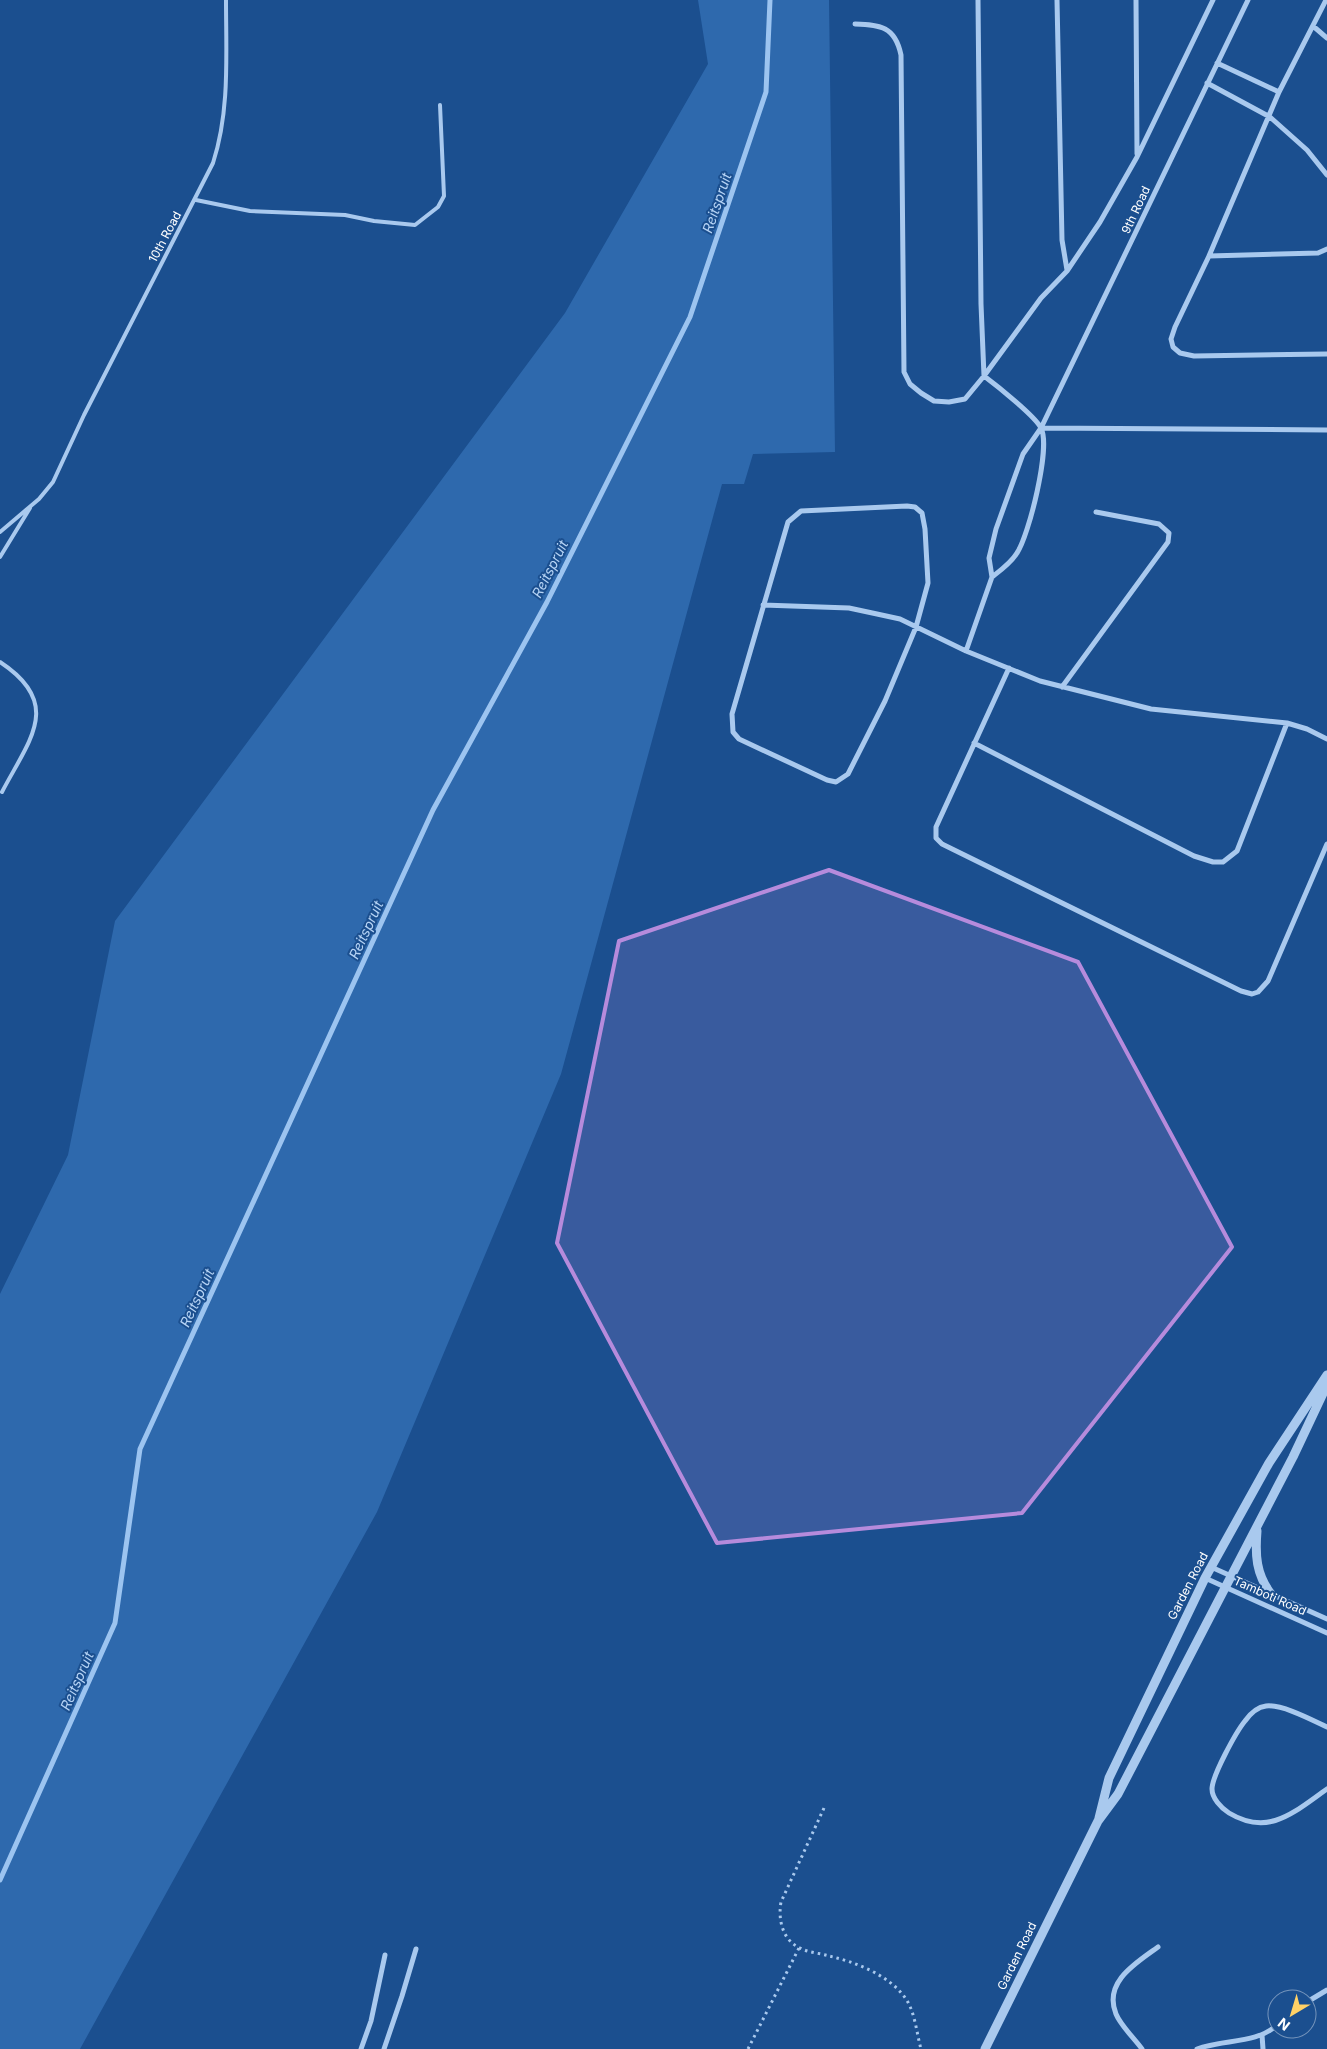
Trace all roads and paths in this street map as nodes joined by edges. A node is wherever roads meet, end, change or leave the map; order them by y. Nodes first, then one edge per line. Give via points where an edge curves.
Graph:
1 (226, 0) edge
2 (978, 0) edge
3 (1057, 0) edge
4 (1136, 0) edge
5 (1213, 0) edge
6 (1248, 0) edge
7 (1326, 0) edge
8 (854, 24) dead end
9 (1313, 26) junction
10 (1327, 38) edge
11 (1217, 63) junction
12 (1207, 83) junction
13 (1279, 92) junction
14 (440, 105) dead end
15 (1270, 117) junction
16 (1137, 157) junction
17 (1327, 175) edge
18 (196, 200) junction
19 (1327, 248) edge
20 (1209, 256) junction
21 (1067, 271) junction
22 (1327, 354) edge
23 (984, 376) junction
24 (1041, 428) junction
25 (1327, 430) edge
26 (31, 506) junction
27 (1096, 512) dead end
28 (0, 532) edge
29 (0, 557) edge
30 (992, 577) junction
31 (763, 605) junction
32 (916, 627) junction
33 (966, 651) junction
34 (0, 662) edge
35 (1009, 668) junction
36 (1062, 687) junction
37 (1287, 723) junction
38 (1327, 739) edge
39 (974, 743) junction
40 (2, 792) dead end
41 (1327, 844) edge
42 (1327, 1375) edge
43 (1327, 1384) edge
44 (1257, 1526) junction
45 (1211, 1567) junction
46 (1230, 1577) junction
47 (1205, 1578) junction
48 (1225, 1586) junction
49 (1271, 1594) junction
50 (1327, 1619) edge
51 (1327, 1633) edge
52 (1327, 1727) edge
53 (1327, 1789) edge
54 (824, 1808) dead end
55 (1098, 1821) junction
56 (1158, 1947) dead end
57 (799, 1948) junction
58 (416, 1949) dead end
59 (385, 1955) dead end
60 (1267, 2033) edge
61 (1262, 2035) junction
62 (361, 2049) edge
63 (384, 2049) edge
64 (748, 2049) edge
65 (920, 2049) edge
66 (986, 2049) edge
67 (1142, 2049) edge
68 (1197, 2049) edge
69 (1263, 2049) edge

1 - 18 lane, 10th Road via 226,99 221,140
2 - 23 street
3 - 21 street via 1062,240
4 - 16 street
5 - 16 street
6 - 11 street, 9th Road
7 - 9 street
8 - 23 street via 879,25 899,44 901,55 904,372 910,384 921,393 934,400 949,402 965,399
9 - 10 street
9 - 13 street
11 - 12 street, 9th Road
11 - 13 street
12 - 15 street
12 - 24 street, 9th Road
13 - 15 street
14 - 18 lane via 444,196 438,207 415,225 345,215 250,211
15 - 17 street via 1307,150
15 - 20 street
16 - 21 street
18 - 26 lane, 10th Road via 60,466 45,493
19 - 20 street via 1318,253
20 - 22 street via 1171,339 1173,347 1180,353 1194,356
21 - 23 street via 1041,298
23 - 24 street
24 - 25 street
24 - 30 street, 9th Road via 1023,454 996,529 989,558
24 - 30 street via 1044,458 1025,537 1017,554
26 - 28 lane
26 - 29 lane
27 - 36 street via 1159,524 1169,533 1168,542
30 - 33 street
31 - 32 street via 849,608
31 - 32 street via 784,528 792,516 801,511 915,507 922,514 925,529 928,583
31 - 32 street via 732,714 733,732 739,738 836,782 848,774 885,701
32 - 33 street
33 - 35 street
34 - 40 lane via 28,687 36,700 38,715 34,730
35 - 36 street
35 - 39 street
36 - 37 street via 1151,709
37 - 38 street
37 - 39 street via 1237,851 1223,862 1194,856
39 - 41 street via 936,827 936,838 942,844 1241,991 1258,992 1268,981
42 - 45 street, Garden Road via 1269,1463
43 - 44 street, Garden Road
44 - 46 street, Garden Road
44 - 49 street via 1257,1567
45 - 46 street, Tamboti Road
45 - 47 street, Garden Road
46 - 48 street, Garden Road
46 - 49 street, Tamboti Road
47 - 48 street, Tamboti Road
47 - 55 street, Garden Road via 1109,1778
48 - 51 street, Tamboti Road
48 - 55 street, Garden Road via 1118,1794
49 - 50 street, Tamboti Road
52 - 53 street via 1287,1710 1269,1706 1256,1710 1245,1720 1212,1782 1212,1791 1215,1800 1227,1812 1248,1822 1278,1821
54 - 57 path via 779,1912 785,1935
55 - 66 street, Garden Road
56 - 67 street via 1128,1969 1116,1983 1113,1997 1116,2014
57 - 64 path
57 - 65 path via 860,1966 896,1987 908,2002
58 - 63 street
59 - 62 street via 371,2021
60 - 61 street
61 - 68 street
61 - 69 street

